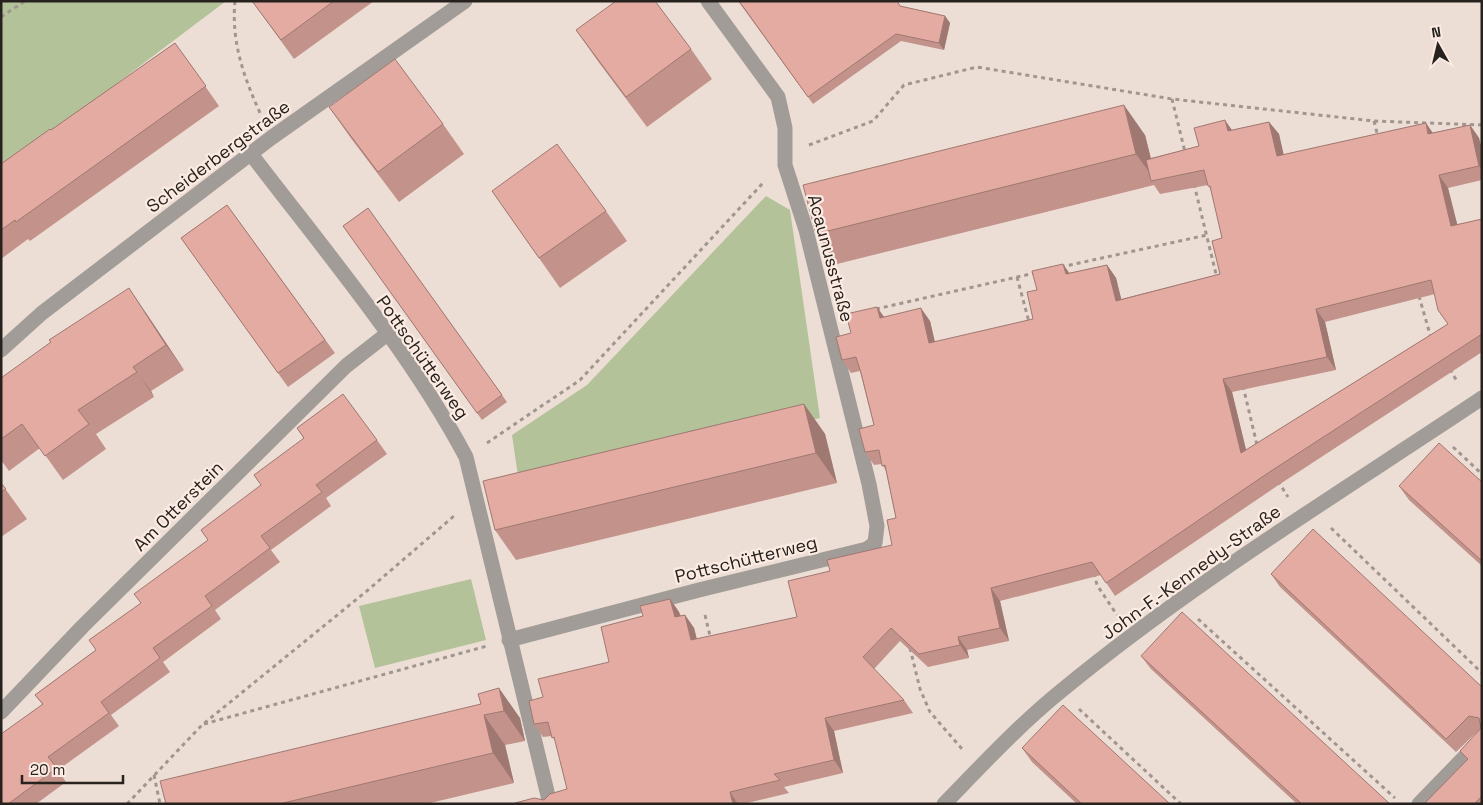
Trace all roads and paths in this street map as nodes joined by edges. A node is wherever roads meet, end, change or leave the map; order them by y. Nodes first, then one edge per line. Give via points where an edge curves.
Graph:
1 (25, 1) edge
2 (235, 1) edge
3 (465, 1) edge
4 (708, 1) edge
5 (1, 17) edge
6 (1172, 99) junction
7 (1374, 121) junction
8 (1482, 125) edge
9 (271, 138) junction
10 (1379, 140) edge
11 (1186, 153) edge
12 (251, 154) junction
13 (784, 159) junction
14 (1193, 180) edge
15 (1207, 235) junction
16 (1055, 268) edge
17 (1036, 273) edge
18 (1017, 277) junction
19 (1218, 282) edge
20 (1417, 288) edge
21 (875, 310) edge
22 (1030, 325) edge
23 (387, 334) junction
24 (1434, 343) edge
25 (1, 350) edge
26 (1448, 366) edge
27 (1241, 378) edge
28 (1477, 402) edge
29 (1433, 430) junction
30 (1261, 452) edge
31 (466, 457) junction
32 (1482, 474) edge
33 (1276, 476) edge
34 (475, 497) junction
35 (1305, 513) junction
36 (875, 543) joint
37 (1092, 566) edge
38 (699, 590) junction
39 (1180, 602) junction
40 (1132, 636) junction
41 (509, 640) junction
42 (909, 642) edge
43 (713, 646) edge
44 (1482, 673) edge
45 (1060, 691) junction
46 (1, 712) edge
47 (202, 725) junction
48 (1482, 739) edge
49 (980, 767) junction
50 (154, 775) junction
51 (127, 804) edge
52 (160, 804) edge
53 (550, 804) edge
54 (944, 804) edge
55 (1181, 804) edge
56 (1401, 804) edge
57 (1419, 804) edge

1 - 5 path
2 - 9 path via 233,20 238,56
3 - 9 street, Scheiderbergstraße
4 - 13 street, Acaunusstraße via 778,97 785,128
6 - 7 path
6 - 11 path
6 - 13 path via 977,67 904,85 873,121
7 - 8 path
7 - 10 path
9 - 12 street, Scheiderbergstraße
12 - 23 street, Pottschütterweg
12 - 25 street, Scheiderbergstraße via 57,301
13 - 31 path via 580,380
13 - 36 street, Acaunusstraße via 806,230 869,484 877,526
14 - 15 path
15 - 16 path
15 - 19 path
17 - 18 path
18 - 21 path
18 - 22 path
20 - 24 path
23 - 31 street, Pottschütterweg via 441,410
23 - 46 street, Am Otterstein via 334,378 83,626
26 - 28 path
27 - 30 path
28 - 29 street, John-F.-Kennedy-Straße
29 - 32 path
29 - 35 street, John-F.-Kennedy-Straße
31 - 34 street, Pottschütterweg
33 - 35 path
34 - 41 street, Pottschütterweg
34 - 47 path via 368,590
35 - 39 street, John-F.-Kennedy-Straße
35 - 44 path
36 - 38 street, Pottschütterweg via 867,549
37 - 40 path via 1097,585
38 - 41 street, Pottschütterweg
38 - 43 path
39 - 40 street, John-F.-Kennedy-Straße
39 - 56 path
40 - 45 street, John-F.-Kennedy-Straße
41 - 47 path
41 - 53 street, Pottschütterweg
42 - 49 path via 920,689 930,712
45 - 49 street, John-F.-Kennedy-Straße
45 - 55 path
47 - 50 path
48 - 57 street
49 - 54 street, John-F.-Kennedy-Straße
50 - 51 path
50 - 52 path

